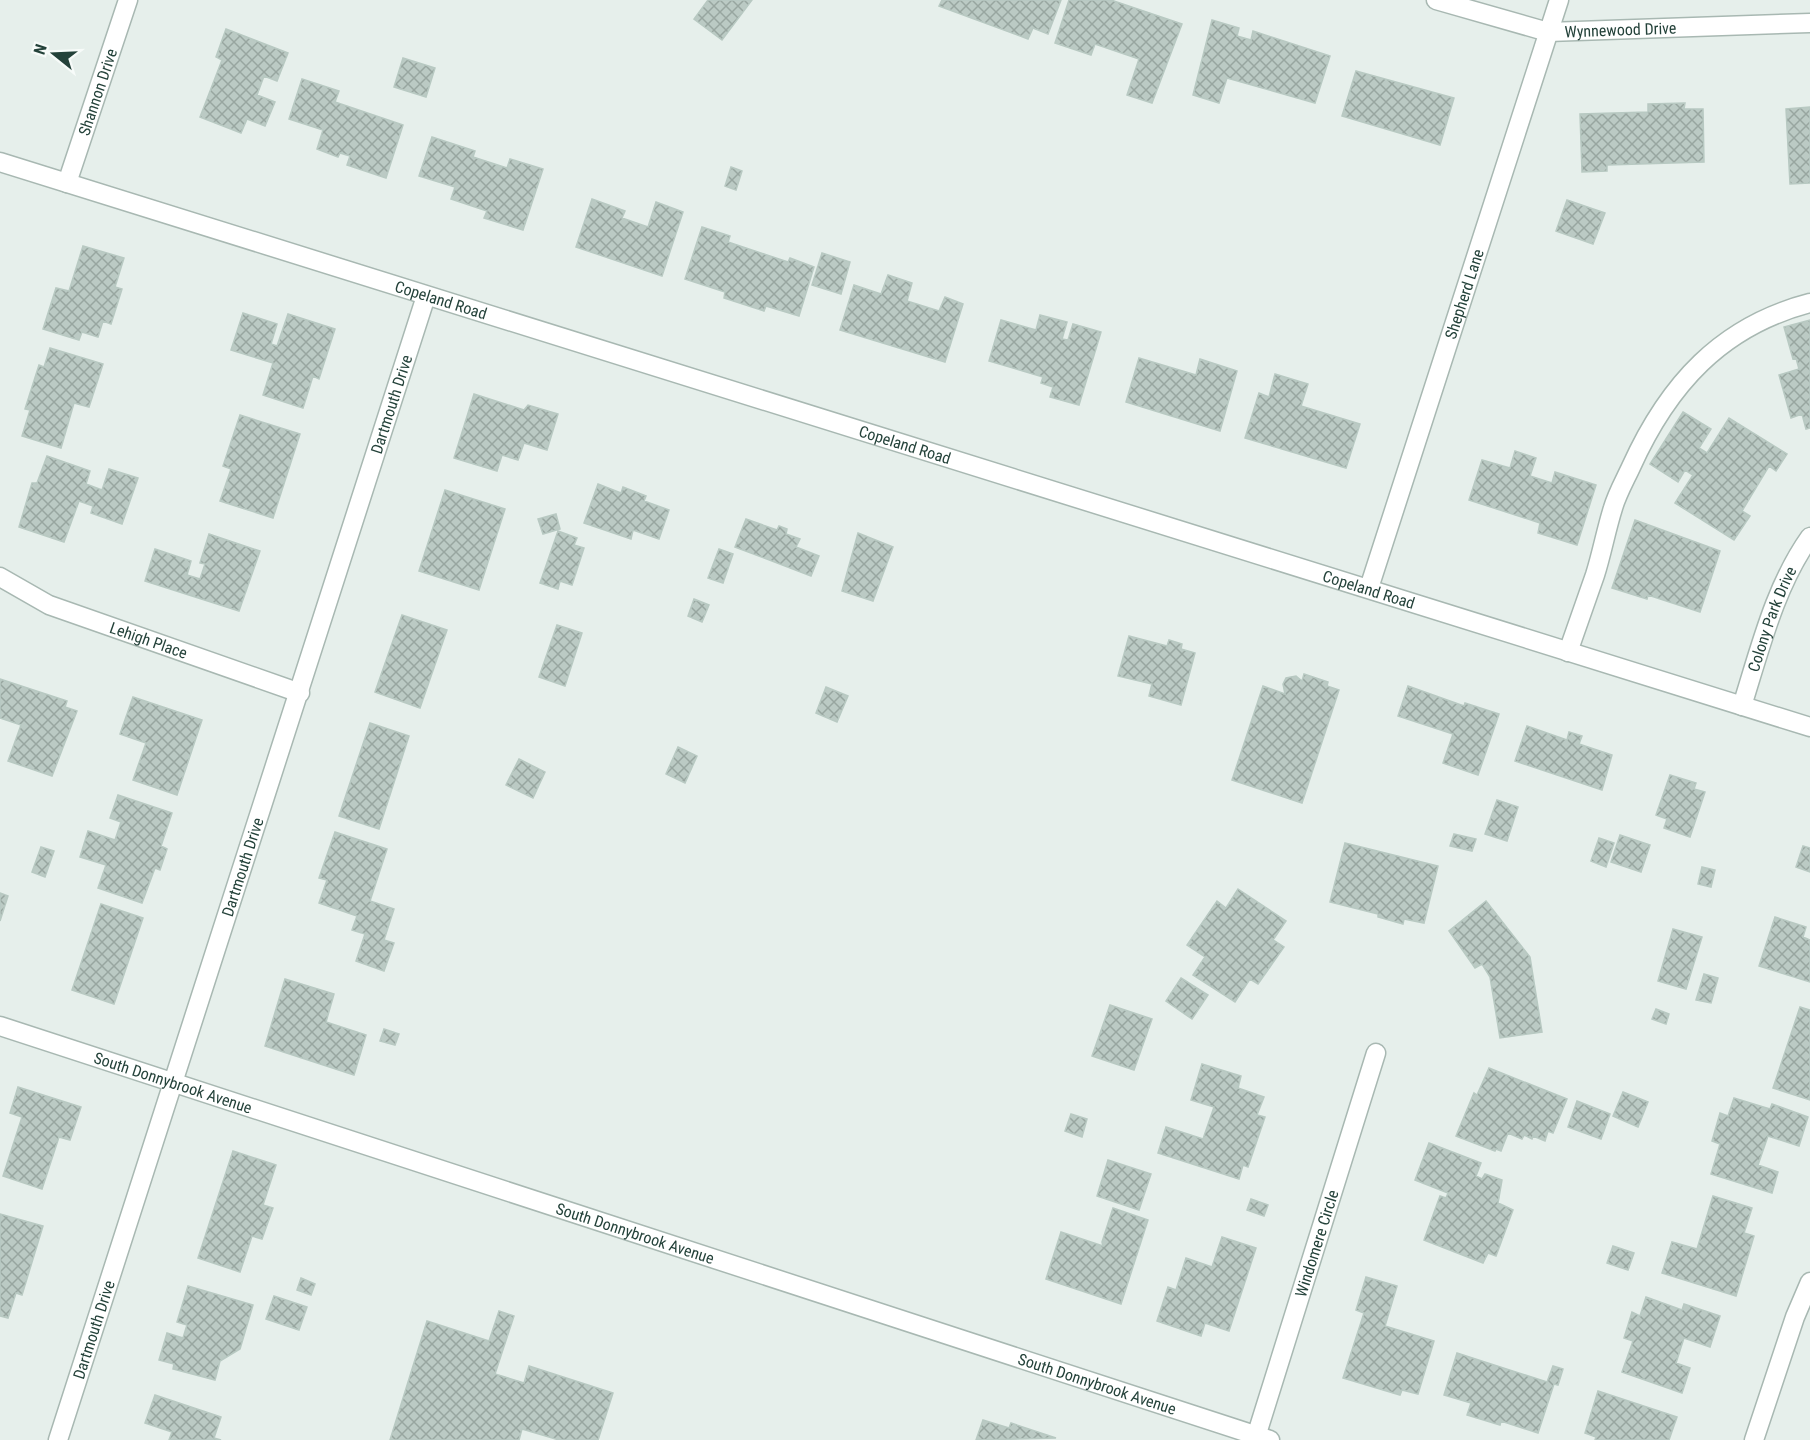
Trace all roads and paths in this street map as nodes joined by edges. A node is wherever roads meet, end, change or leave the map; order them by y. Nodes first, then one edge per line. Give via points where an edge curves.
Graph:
1 (128, 0) edge
2 (1436, 0) edge
3 (1559, 0) edge
4 (1810, 23) edge
5 (1548, 32) junction
6 (0, 162) edge
7 (67, 183) junction
8 (426, 296) junction
9 (1810, 303) edge
10 (1810, 537) edge
11 (0, 577) edge
12 (1369, 588) junction
13 (1568, 652) junction
14 (300, 693) junction
15 (1742, 706) junction
16 (1810, 727) edge
17 (0, 1026) edge
18 (1376, 1053) dead end
19 (174, 1083) junction
20 (1810, 1282) edge
21 (1261, 1439) edge
22 (58, 1440) edge
23 (1754, 1440) edge

1 - 7 street, Shannon Drive
2 - 5 street, Wynnewood Drive
3 - 5 street, Shepherd Lane
4 - 5 street, Wynnewood Drive
5 - 12 street, Shepherd Lane
6 - 7 street, Copeland Road
7 - 8 street, Copeland Road
8 - 12 street, Copeland Road
8 - 14 street, Dartmouth Drive
9 - 13 street via 1740,331 1701,360 1667,402 1613,506 1596,573
10 - 15 street, Colony Park Drive via 1795,558 1773,610
11 - 14 street, Lehigh Place via 49,605
12 - 13 street, Copeland Road
13 - 15 street, Copeland Road
14 - 19 street, Dartmouth Drive
15 - 16 street, Copeland Road
17 - 19 street, South Donnybrook Avenue
18 - 21 street, Windomere Circle
19 - 21 street, South Donnybrook Avenue
19 - 22 street, Dartmouth Drive
20 - 23 street

